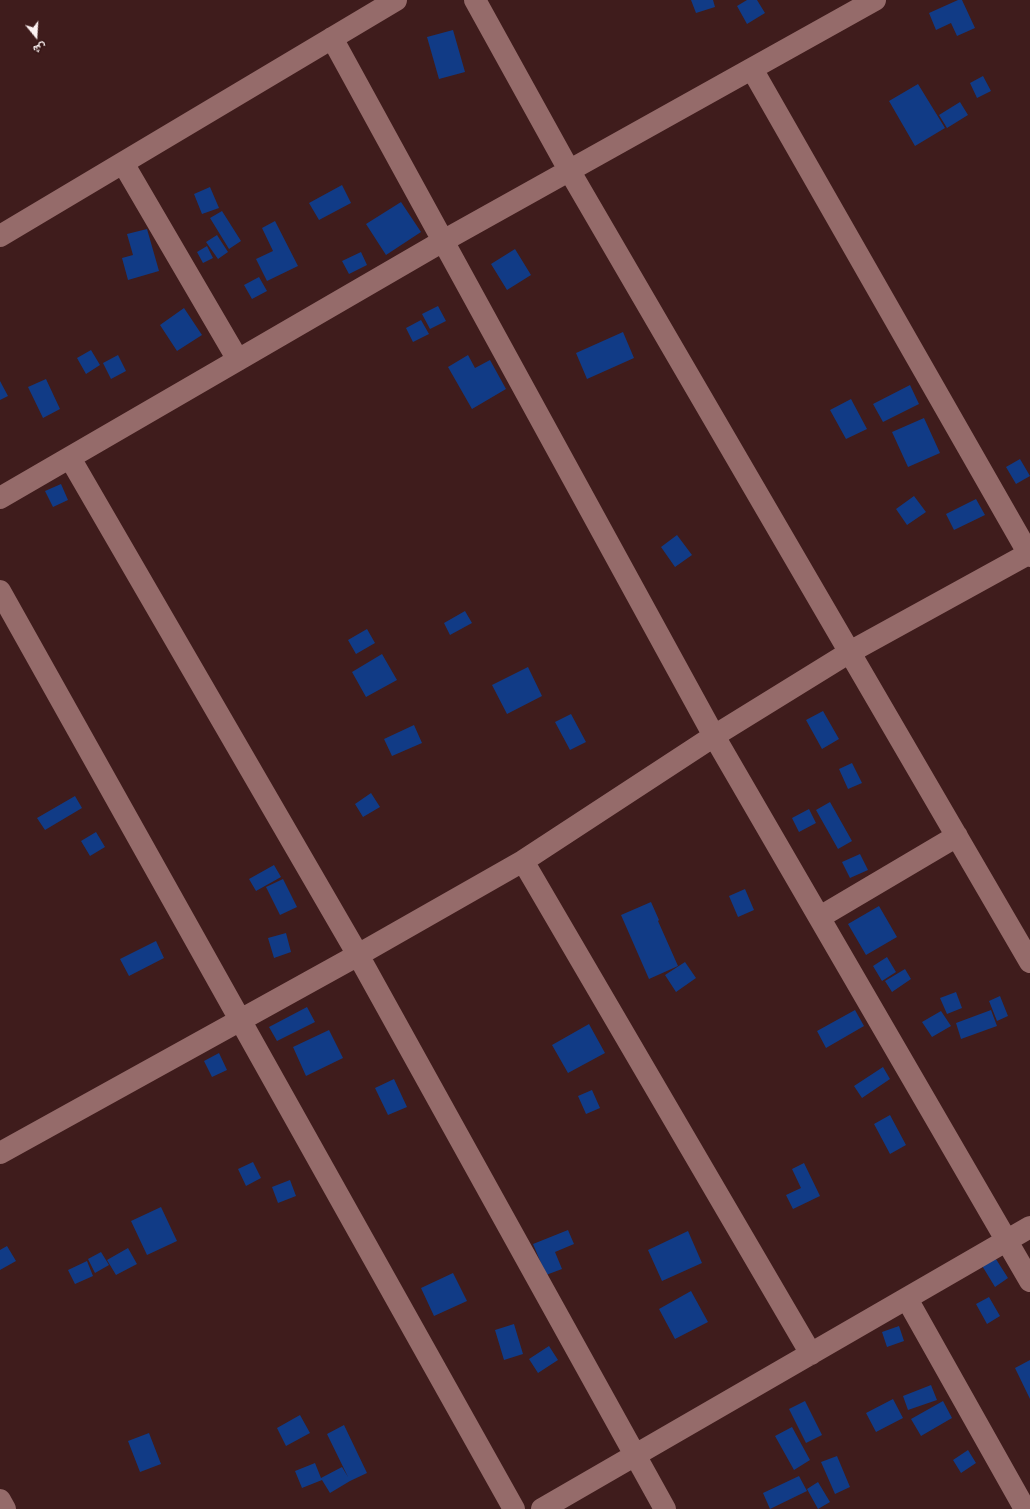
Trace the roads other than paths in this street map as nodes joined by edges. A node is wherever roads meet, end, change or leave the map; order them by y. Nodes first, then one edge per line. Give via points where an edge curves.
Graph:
1 (396, 0) edge
2 (475, 0) edge
3 (875, 0) edge
4 (332, 38) junction
5 (752, 69) junction
6 (123, 163) junction
7 (569, 170) junction
8 (0, 236) edge
9 (443, 241) junction
10 (238, 360) junction
11 (70, 458) junction
12 (0, 498) edge
13 (1030, 554) edge
14 (0, 591) edge
15 (850, 652) junction
16 (714, 736) junction
17 (957, 836) junction
18 (523, 861) junction
19 (820, 917) junction
20 (358, 955) junction
21 (1030, 962) edge
22 (239, 1020) junction
23 (0, 1153) edge
24 (1030, 1227) edge
25 (1006, 1241) junction
26 (1030, 1281) edge
27 (907, 1298) junction
28 (811, 1354) junction
29 (635, 1456) junction
30 (0, 1500) edge
31 (5, 1509) edge
32 (514, 1509) edge
33 (542, 1509) edge
34 (665, 1509) edge
35 (1025, 1509) edge

1 - 4 street
2 - 7 street
3 - 5 street
4 - 6 street
4 - 9 street
5 - 7 street
5 - 13 street
6 - 8 street
6 - 10 street
7 - 9 street
7 - 15 street
9 - 10 street
9 - 16 street
10 - 11 street
11 - 12 street
11 - 20 street
13 - 15 street
14 - 22 street
15 - 16 street
15 - 17 street
16 - 18 street
16 - 19 street
17 - 19 street
17 - 21 street
18 - 20 street
18 - 28 street
19 - 25 street
20 - 22 street
20 - 29 street
22 - 23 street
22 - 32 street
24 - 25 street
25 - 26 street
25 - 27 street
27 - 28 street
27 - 35 street
28 - 29 street
29 - 33 street
29 - 34 street
30 - 31 street

